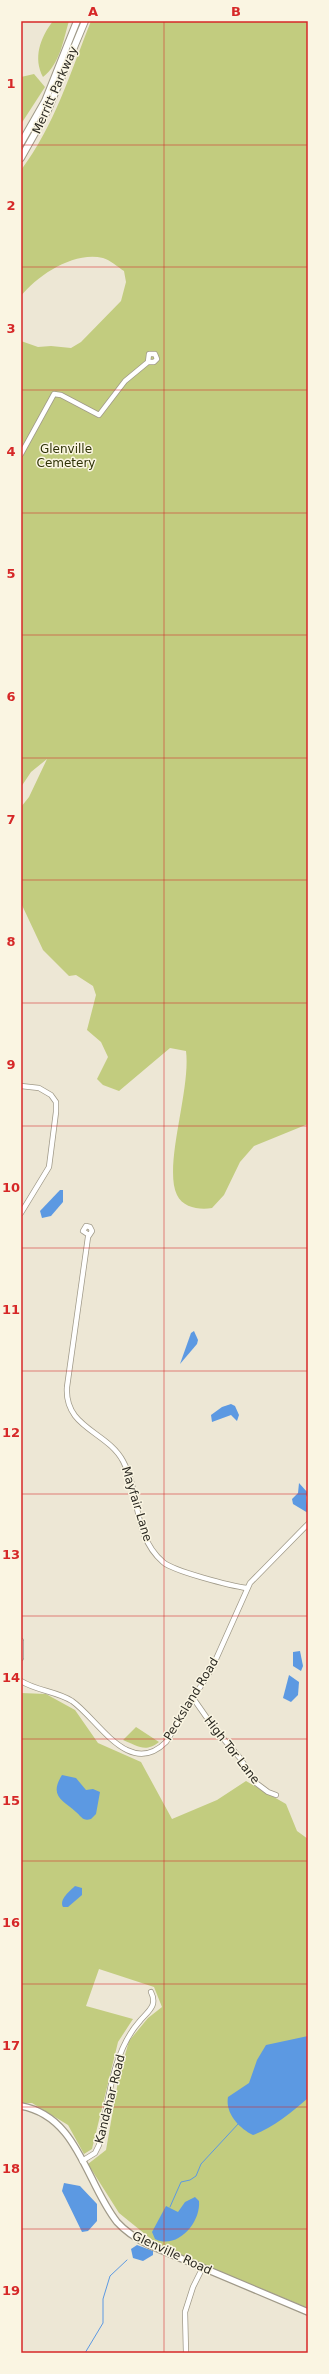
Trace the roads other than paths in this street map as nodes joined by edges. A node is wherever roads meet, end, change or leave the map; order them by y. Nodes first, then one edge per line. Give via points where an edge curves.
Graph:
1 (77, 21) edge
2 (85, 21) edge
3 (56, 82) junction
4 (48, 103) junction
5 (21, 143) edge
6 (21, 158) edge
7 (148, 362) dead end
8 (21, 454) edge
9 (21, 1086) edge
10 (21, 1213) edge
11 (89, 1234) dead end
12 (308, 1524) edge
13 (247, 1588) junction
14 (21, 1641) edge
15 (21, 1658) edge
16 (21, 1681) edge
17 (21, 1686) edge
18 (28, 1686) junction
19 (193, 1698) junction
20 (276, 1794) dead end
21 (151, 1992) dead end
22 (21, 2106) edge
23 (82, 2161) junction
24 (203, 2267) junction
25 (308, 2312) edge
26 (186, 2353) edge

1 - 3 highway, Merritt Parkway
2 - 3 highway, Merritt Parkway
3 - 4 highway, Merritt Parkway
4 - 5 highway, Merritt Parkway
4 - 6 highway, Merritt Parkway
7 - 8 street via 117,388 99,416 61,395 54,394
9 - 10 street via 39,1088 51,1095 56,1102 56,1112 48,1166
11 - 13 street, Mayfair Lane via 67,1387 70,1408 84,1426 114,1447 124,1462 144,1538 162,1561 173,1568
12 - 13 street, Pecksland Road via 258,1572
13 - 19 street, Pecksland Road via 212,1668
14 - 15 street
16 - 18 street, Pecksland Road
17 - 18 street, Pecksland Road
18 - 19 street, Pecksland Road via 68,1699 81,1708 108,1738 131,1751 143,1753 154,1751 166,1742
19 - 20 street, High Tor Lane via 240,1758 256,1783 268,1792
21 - 23 street, Kandahar Road via 154,2005 129,2035 120,2054 99,2146 95,2153
22 - 23 main road, Glenville Road via 42,2113 55,2121 65,2132
23 - 24 main road, Glenville Road via 110,2212 124,2229 149,2245
24 - 25 main road, Glenville Road
24 - 26 street via 185,2312

